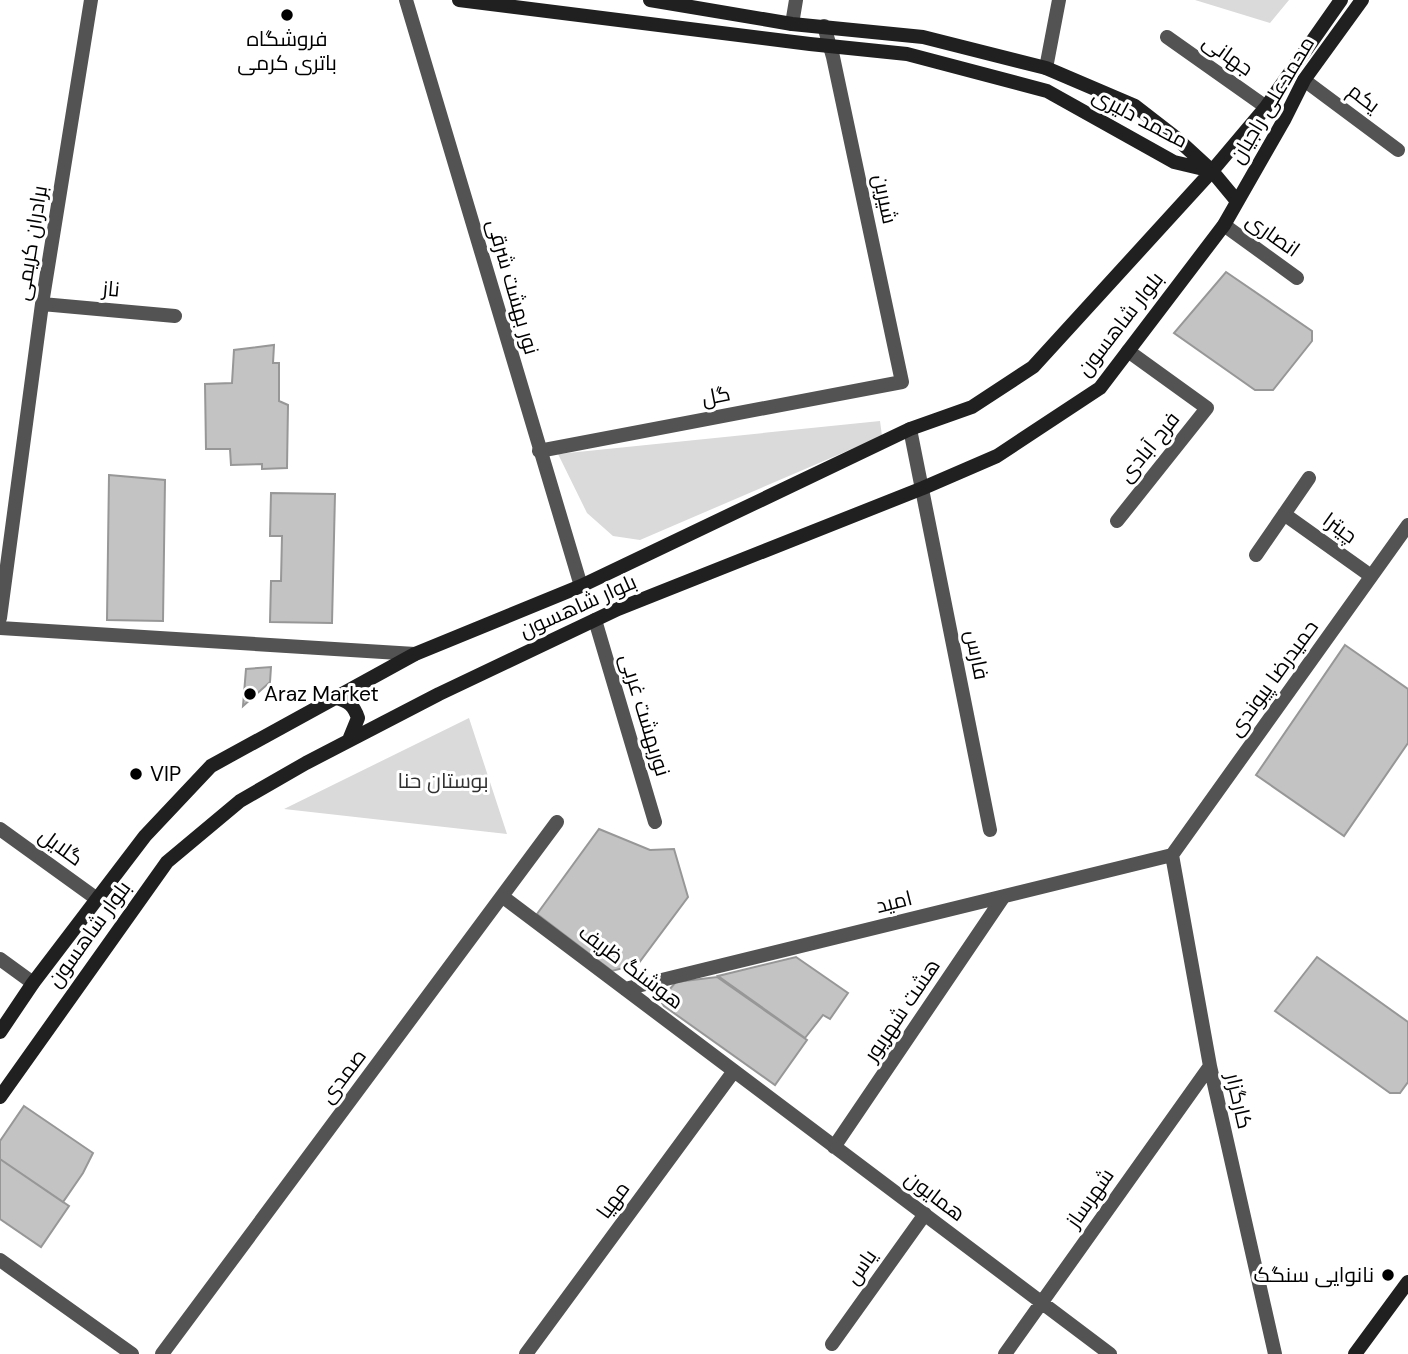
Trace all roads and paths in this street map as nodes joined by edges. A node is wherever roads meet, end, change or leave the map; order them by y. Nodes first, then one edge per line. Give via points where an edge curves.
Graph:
1 (91, 0) edge
2 (406, 0) edge
3 (459, 0) edge
4 (650, 0) edge
5 (796, 0) edge
6 (1059, 0) edge
7 (1341, 0) edge
8 (1362, 0) edge
9 (792, 24) junction
10 (824, 26) junction
11 (1167, 37) dead end
12 (830, 46) junction
13 (1046, 68) junction
14 (1304, 80) junction
15 (1266, 107) junction
16 (1398, 150) dead end
17 (1213, 172) junction
18 (1236, 200) junction
19 (1224, 225) junction
20 (1297, 278) dead end
21 (42, 304) junction
22 (175, 316) dead end
23 (1128, 351) junction
24 (902, 382) joint
25 (910, 429) junction
26 (539, 451) junction
27 (1309, 478) dead end
28 (923, 488) junction
29 (1284, 514) junction
30 (1117, 521) dead end
31 (1408, 525) edge
32 (1256, 555) dead end
33 (1371, 576) junction
34 (581, 586) junction
35 (0, 618) edge
36 (595, 620) junction
37 (0, 628) edge
38 (415, 654) junction
39 (336, 698) junction
40 (349, 740) junction
41 (557, 822) dead end
42 (655, 822) dead end
43 (0, 829) edge
44 (990, 830) dead end
45 (1172, 855) junction
46 (1004, 896) junction
47 (503, 897) junction
48 (97, 899) junction
49 (0, 959) edge
50 (33, 983) junction
51 (625, 989) junction
52 (0, 1032) edge
53 (1210, 1066) junction
54 (734, 1071) junction
55 (0, 1097) edge
56 (834, 1147) junction
57 (925, 1214) junction
58 (0, 1260) edge
59 (1408, 1282) edge
60 (1042, 1303) junction
61 (832, 1344) dead end
62 (132, 1354) edge
63 (162, 1354) edge
64 (526, 1354) edge
65 (1005, 1354) edge
66 (1110, 1354) edge
67 (1275, 1354) edge
68 (1354, 1354) edge

1 - 21 street, برادران کریمی
2 - 26 street, نور بهشت شرقی
3 - 12 main road, محمد دلیری
4 - 9 main road, محمد دلیری
5 - 9 street
6 - 13 street
7 - 15 main road, محمدعلی راجیان
8 - 14 main road, محمدعلی راجیان
9 - 10 main road, محمد دلیری
10 - 12 street, شیرین
10 - 13 main road, محمد دلیری via 923,37
11 - 15 street, جهانی
12 - 17 main road, محمد دلیری via 907,54 1047,91 1174,163
12 - 24 street, شیرین
13 - 17 main road, محمد دلیری via 1135,106
14 - 16 street, یکم
14 - 18 main road, محمدعلی راجیان
15 - 17 main road, محمدعلی راجیان
17 - 18 main road
17 - 25 main road, بلوار شاهسون via 1033,367 972,407
18 - 19 main road, محمدعلی راجیان
19 - 20 street, انصاری
19 - 23 main road, بلوار شاهسون
21 - 22 street, ناز
21 - 35 street, برادران کریمی
23 - 28 main road, بلوار شاهسون via 1100,388 997,456
23 - 30 street, فرح آبادی via 1207,408
24 - 26 street, گل
25 - 28 street, فارس
25 - 34 main road, بلوار شاهسون
26 - 34 street, نور بهشت شرقی
27 - 29 street
28 - 36 main road, بلوار شاهسون
28 - 44 street, فارس
29 - 32 street
29 - 33 street, چیترا
31 - 33 street, حمیدرضا پیوندی
33 - 45 street, حمیدرضا پیوندی
34 - 38 main road, بلوار شاهسون
36 - 40 main road, بلوار شاهسون
36 - 42 street, نوربهشت غربی
37 - 38 street
38 - 39 main road, بلوار شاهسون
39 - 40 main road via 354,707 358,718
39 - 48 main road, بلوار شاهسون via 211,766 145,836
40 - 55 main road, بلوار شاهسون via 240,801 166,862
41 - 47 street, صمدی
43 - 48 street, گلایل
45 - 46 street, امید
45 - 53 street, کارگزار
46 - 51 street, امید
46 - 56 street, هشت شهریور
47 - 51 street, هوشنگ ظریف
47 - 63 street, صمدی
48 - 50 main road, بلوار شاهسون
49 - 50 street
50 - 52 main road, بلوار شاهسون
51 - 54 street, هوشنگ ظریف
53 - 60 street, شهرساز
53 - 67 street, کارگزار
54 - 56 street, همایون
54 - 64 street, مهیا
56 - 57 street, همایون
57 - 60 street, همایون
57 - 61 street, یاس
58 - 62 street
59 - 68 main road
60 - 65 street, شهرساز
60 - 66 street, همایون

